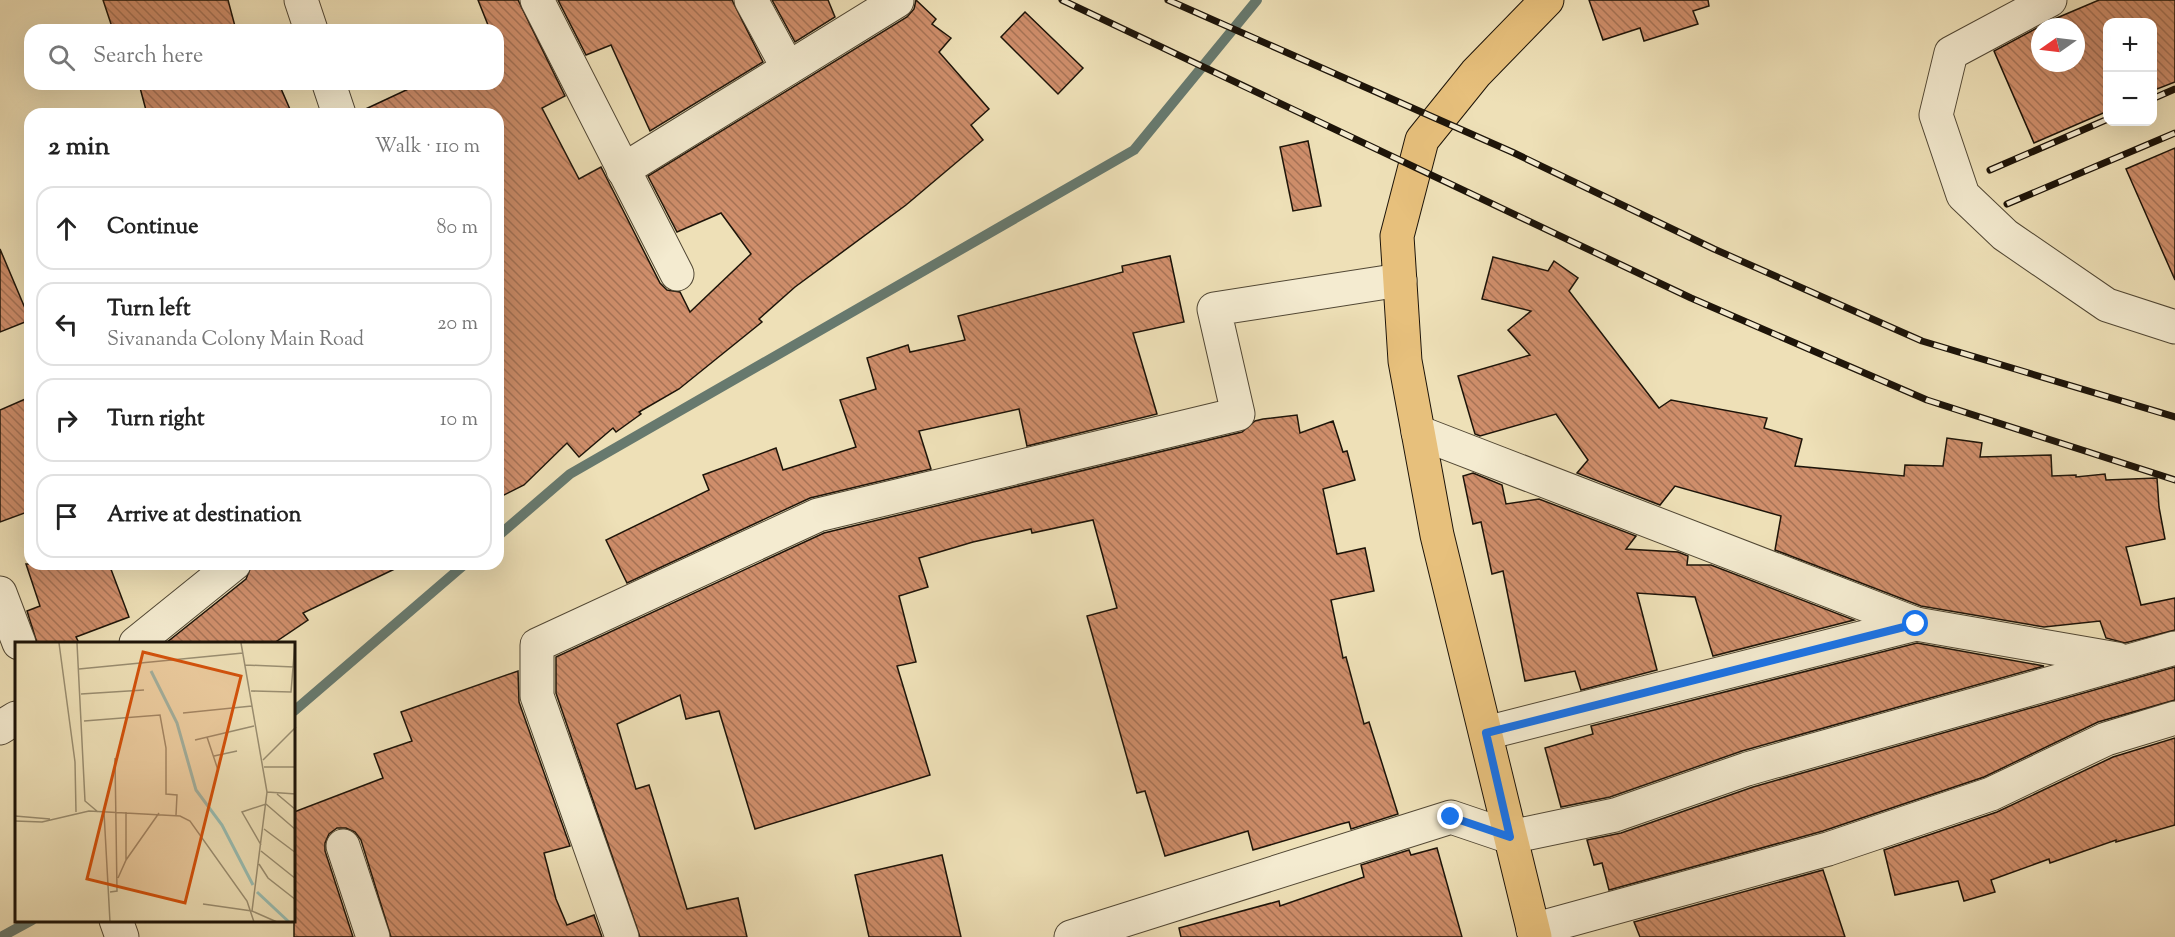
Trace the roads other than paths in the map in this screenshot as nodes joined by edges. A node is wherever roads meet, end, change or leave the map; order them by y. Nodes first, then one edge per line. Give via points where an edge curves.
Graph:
1 (301, 0) edge
2 (537, 0) edge
3 (751, 0) edge
4 (1547, 0) edge
5 (2050, 0) edge
6 (897, 1) edge
7 (309, 24) edge
8 (788, 68) junction
9 (331, 90) edge
10 (337, 108) edge
11 (623, 170) junction
12 (677, 274) dead end
13 (1400, 280) junction
14 (2175, 327) edge
15 (1418, 432) junction
16 (227, 570) edge
17 (0, 593) edge
18 (1916, 624) junction
19 (19, 642) edge
20 (137, 642) edge
21 (2175, 648) edge
22 (2125, 660) junction
23 (15, 718) edge
24 (2175, 718) edge
25 (0, 728) edge
26 (1486, 733) junction
27 (1510, 837) junction
28 (343, 846) dead end
29 (116, 922) edge
30 (1534, 934) edge
31 (122, 937) edge
32 (373, 937) edge
33 (622, 937) edge
34 (1071, 937) edge

1 - 7 street
2 - 11 street
3 - 8 street
4 - 13 main road via 1476,73 1422,140 1397,236
5 - 14 street via 1951,53 1936,115 1963,195 2005,235 2107,305
6 - 8 street
8 - 11 street
9 - 10 street
11 - 12 street
13 - 15 main road via 1406,361
13 - 33 street via 1214,309 1238,414 818,515 537,645 537,696
15 - 18 street
15 - 26 main road via 1437,535
16 - 20 street
17 - 19 street
18 - 22 street
18 - 26 street
21 - 22 street
22 - 27 street via 1747,769 1615,815
23 - 25 street
24 - 30 street via 2106,739 1991,794 1850,841
26 - 27 main road
27 - 30 main road
27 - 34 street via 1451,817
28 - 32 street
29 - 31 street

